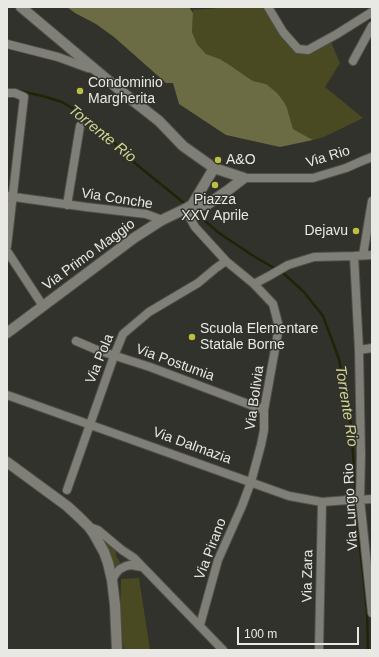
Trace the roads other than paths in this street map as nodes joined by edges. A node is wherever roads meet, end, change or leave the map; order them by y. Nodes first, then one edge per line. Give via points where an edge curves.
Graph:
1 (21, 7) edge
2 (268, 7) edge
3 (372, 12) edge
4 (372, 26) edge
5 (7, 44) edge
6 (353, 61) dead end
7 (94, 69) junction
8 (7, 93) edge
9 (80, 126) dead end
10 (372, 157) edge
11 (214, 168) junction
12 (228, 173) junction
13 (244, 178) junction
14 (227, 191) junction
15 (10, 197) edge
16 (372, 201) edge
17 (67, 205) junction
18 (189, 207) junction
19 (162, 220) junction
20 (7, 246) edge
21 (7, 251) edge
22 (372, 255) edge
23 (358, 256) junction
24 (226, 261) junction
25 (254, 284) junction
26 (43, 306) junction
27 (7, 333) edge
28 (76, 341) dead end
29 (372, 348) edge
30 (359, 350) junction
31 (114, 356) junction
32 (7, 395) edge
33 (264, 410) junction
34 (90, 424) junction
35 (7, 462) edge
36 (251, 482) junction
37 (67, 490) dead end
38 (372, 499) edge
39 (355, 500) junction
40 (322, 502) junction
41 (89, 527) junction
42 (142, 567) junction
43 (112, 580) junction
44 (372, 613) edge
45 (200, 625) junction
46 (117, 650) edge
47 (223, 650) edge
48 (320, 650) edge

1 - 7 street
2 - 3 street via 283,32 298,49 308,50
4 - 6 street
5 - 7 street
7 - 11 street via 159,121 183,146
8 - 15 street via 24,97
9 - 17 street, Via Conche
10 - 13 street, Via Rio via 313,178
11 - 12 street
11 - 18 street
12 - 13 street
12 - 14 street
13 - 14 street, Via Primo Maggio
14 - 18 street, Via Primo Maggio via 208,204
15 - 17 street, Via Conche
15 - 20 street
16 - 23 street, Via Lungo Rio
17 - 19 street, Via Conche via 146,214
18 - 19 street, Via Primo Maggio
18 - 24 street, Via Bolivia via 195,227
19 - 26 street, Via Primo Maggio
21 - 26 street
22 - 23 street
23 - 25 street via 314,257 288,265
23 - 30 street, Via Lungo Rio
24 - 25 street, Via Bolivia
24 - 31 street, Via Pola via 198,283 149,312 123,334
25 - 33 street, Via Bolivia via 273,304 279,326
26 - 27 street, Via Primo Maggio
28 - 31 street, Via Postumia
29 - 30 street
30 - 39 street, Via Lungo Rio via 361,455
31 - 33 street, Via Postumia
31 - 34 street, Via Pola
32 - 34 street, Via Dalmazia
33 - 36 street, Via Bolivia via 264,430
34 - 36 street, Via Dalmazia
34 - 37 street, Via Pola
35 - 41 street via 67,506
36 - 40 street, Via Dalmazia via 289,496
36 - 45 street, Via Pirano via 218,560
38 - 39 street, Via Dalmazia
39 - 40 street, Via Dalmazia
39 - 44 street, Via Lungo Rio
40 - 48 street, Via Zara
41 - 42 street via 98,530
41 - 43 street via 104,552
42 - 43 street via 126,566 116,573
42 - 45 street
43 - 46 street
45 - 47 street

